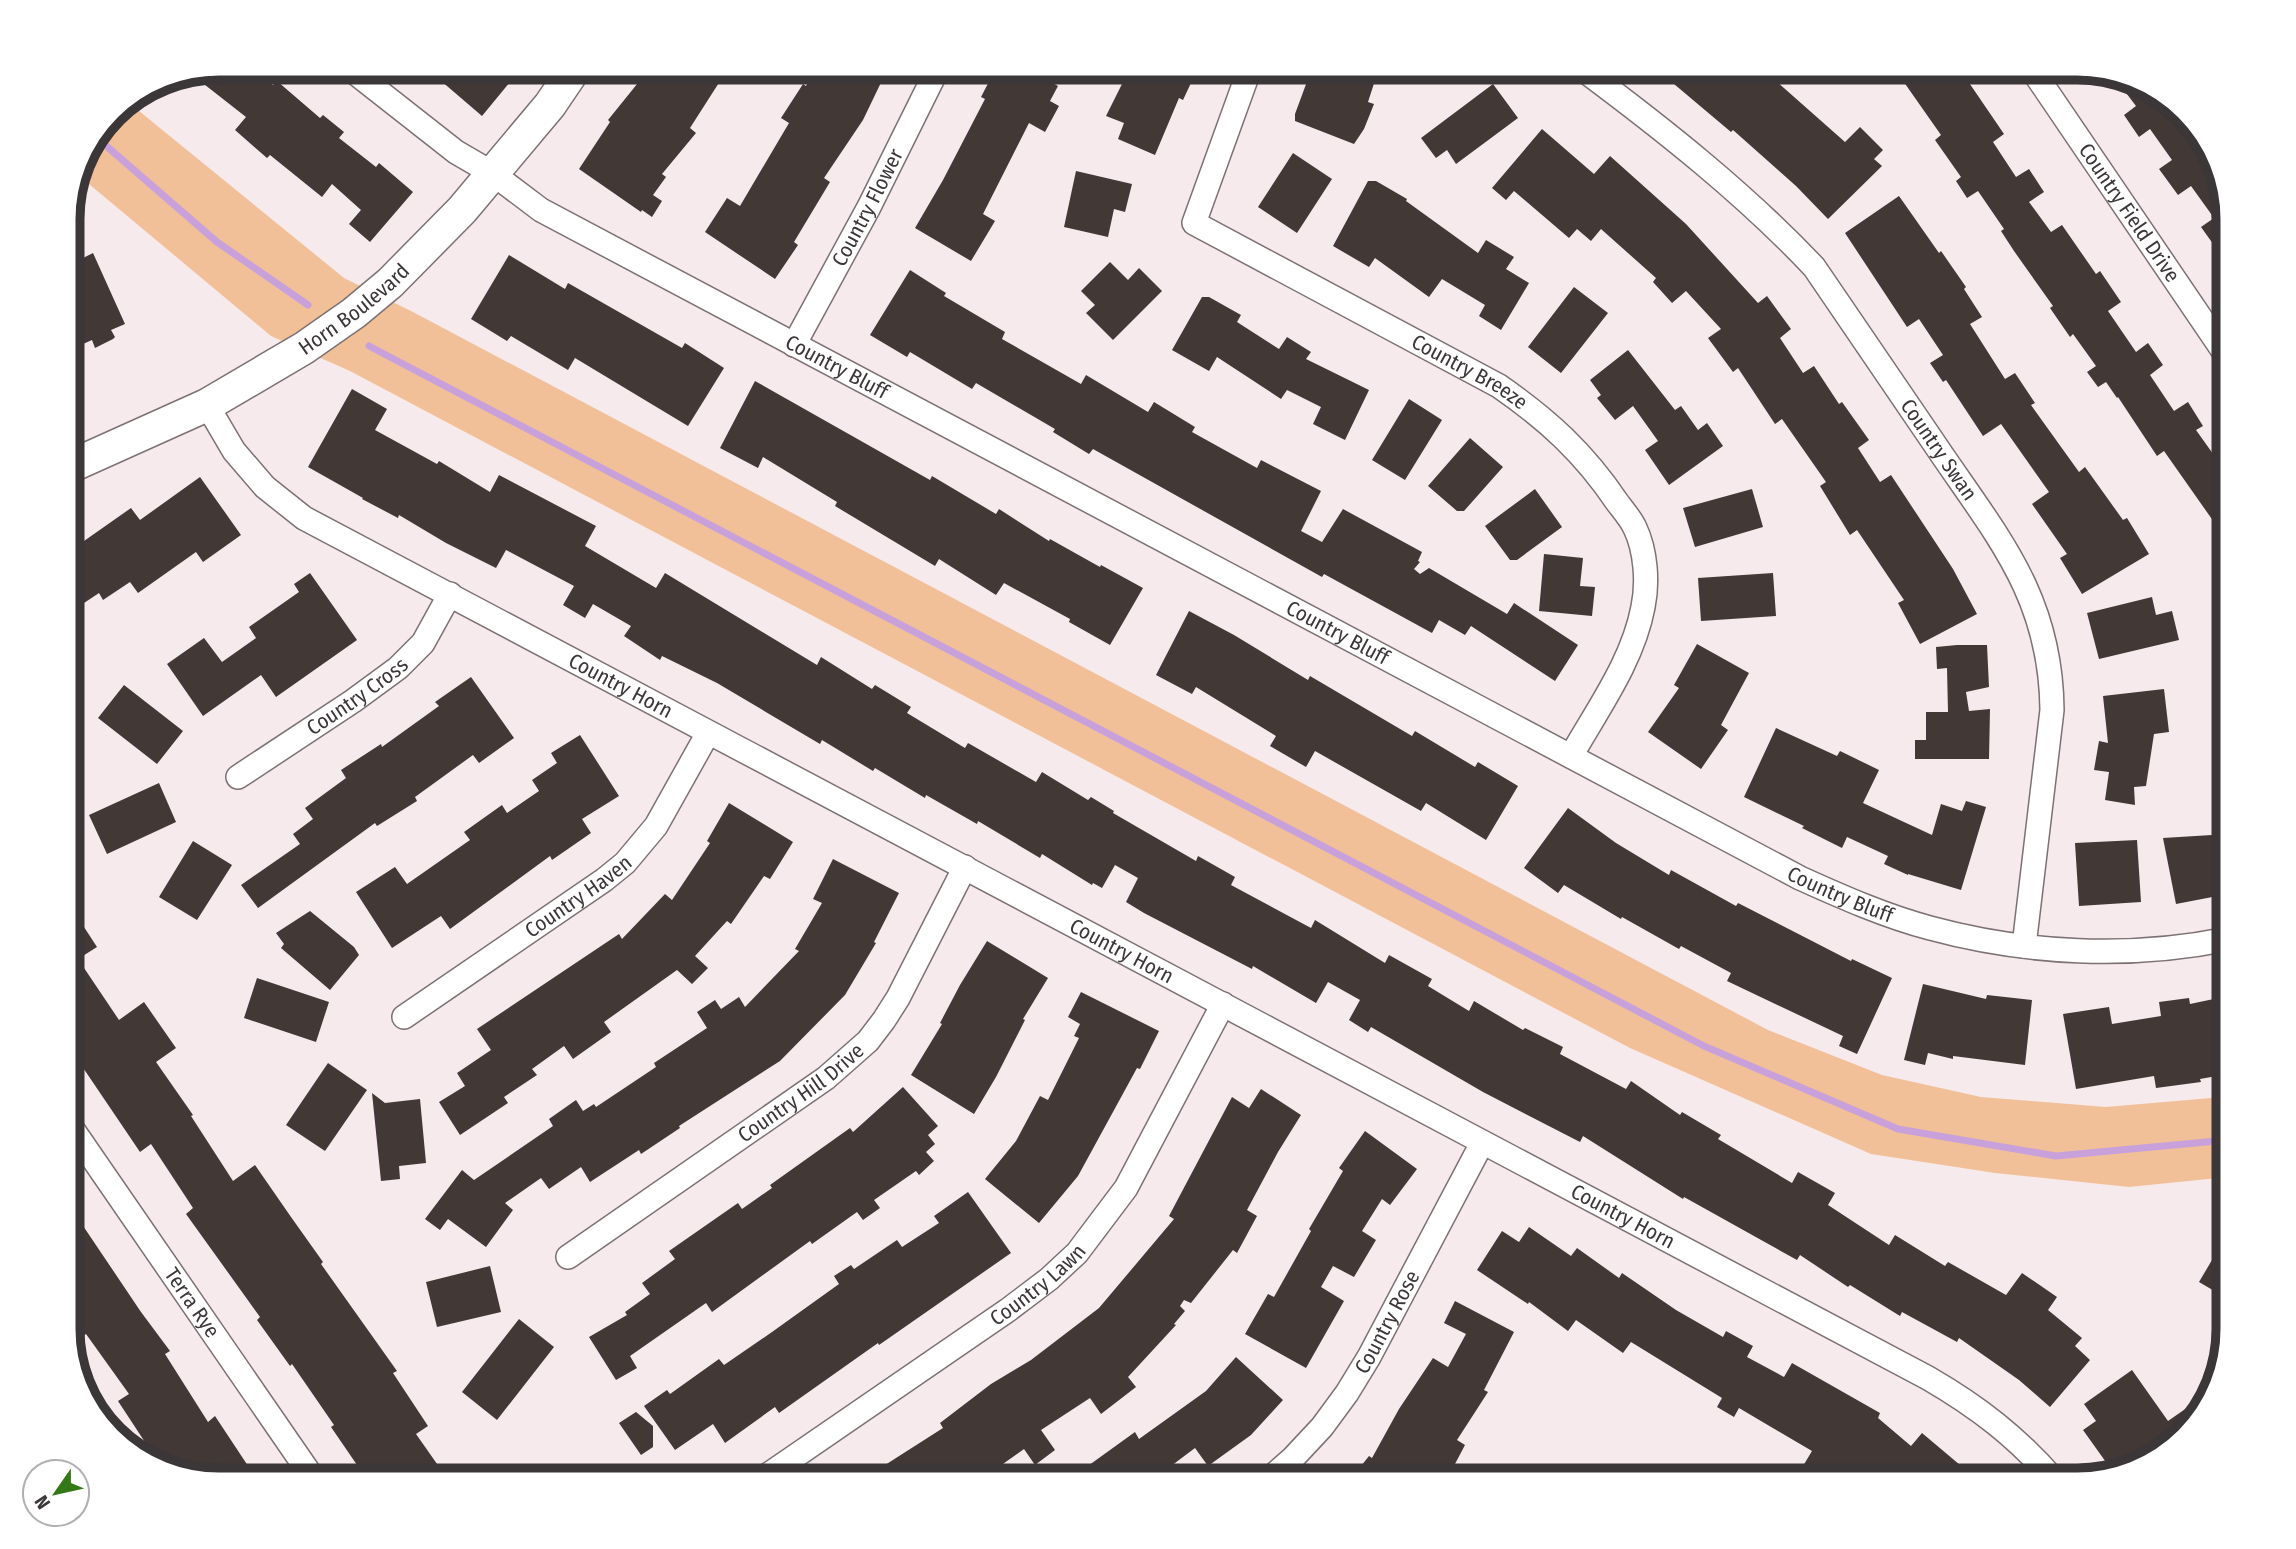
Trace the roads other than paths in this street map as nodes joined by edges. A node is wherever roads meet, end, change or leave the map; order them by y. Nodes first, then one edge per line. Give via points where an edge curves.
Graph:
1 (364, 80) edge
2 (567, 80) edge
3 (931, 80) edge
4 (1246, 80) edge
5 (1596, 80) edge
6 (2039, 80) edge
7 (492, 173) junction
8 (2216, 340) edge
9 (794, 345) junction
10 (207, 405) junction
11 (81, 462) edge
12 (450, 594) junction
13 (708, 733) junction
14 (1571, 756) junction
15 (238, 777) dead end
16 (965, 867) junction
17 (2216, 942) edge
18 (2024, 946) junction
19 (1223, 1004) junction
20 (404, 1017) dead end
21 (81, 1141) edge
22 (1482, 1143) junction
23 (568, 1257) dead end
24 (306, 1468) edge
25 (779, 1468) edge
26 (1282, 1468) edge
27 (2042, 1468) edge

1 - 7 street, Country Bluff via 456,152
2 - 7 street, Horn Boulevard
3 - 9 street, Country Flower
4 - 14 street, Country Breeze via 1194,223 1499,386 1566,439 1595,470 1636,529 1645,567 1643,607 1630,652
5 - 18 street, Country Swan via 1745,199 1814,267 2016,565 2042,629 2052,682
6 - 8 street, Country Field Drive
7 - 9 street, Country Bluff via 541,210
7 - 10 street, Horn Boulevard via 462,210 363,306 304,348
9 - 14 street, Country Bluff
10 - 11 street, Horn Boulevard
10 - 12 street, Country Horn via 234,451 265,487 304,518
12 - 13 street, Country Horn
12 - 15 street, Country Cross via 423,643 398,668
13 - 16 street, Country Horn
13 - 20 street, Country Haven via 656,826 625,863
14 - 18 street, Country Bluff via 1800,878 1863,906 1929,928
16 - 19 street, Country Horn
16 - 23 street, Country Hill Drive via 898,998 849,1060
17 - 18 street, Country Bluff via 2135,951
19 - 22 street, Country Horn
19 - 25 street, Country Lawn via 1126,1188 1077,1253 1009,1310
21 - 24 street, Terra Rye
22 - 26 street, Country Rose via 1348,1393
22 - 27 street, Country Horn via 1928,1378 1971,1403

